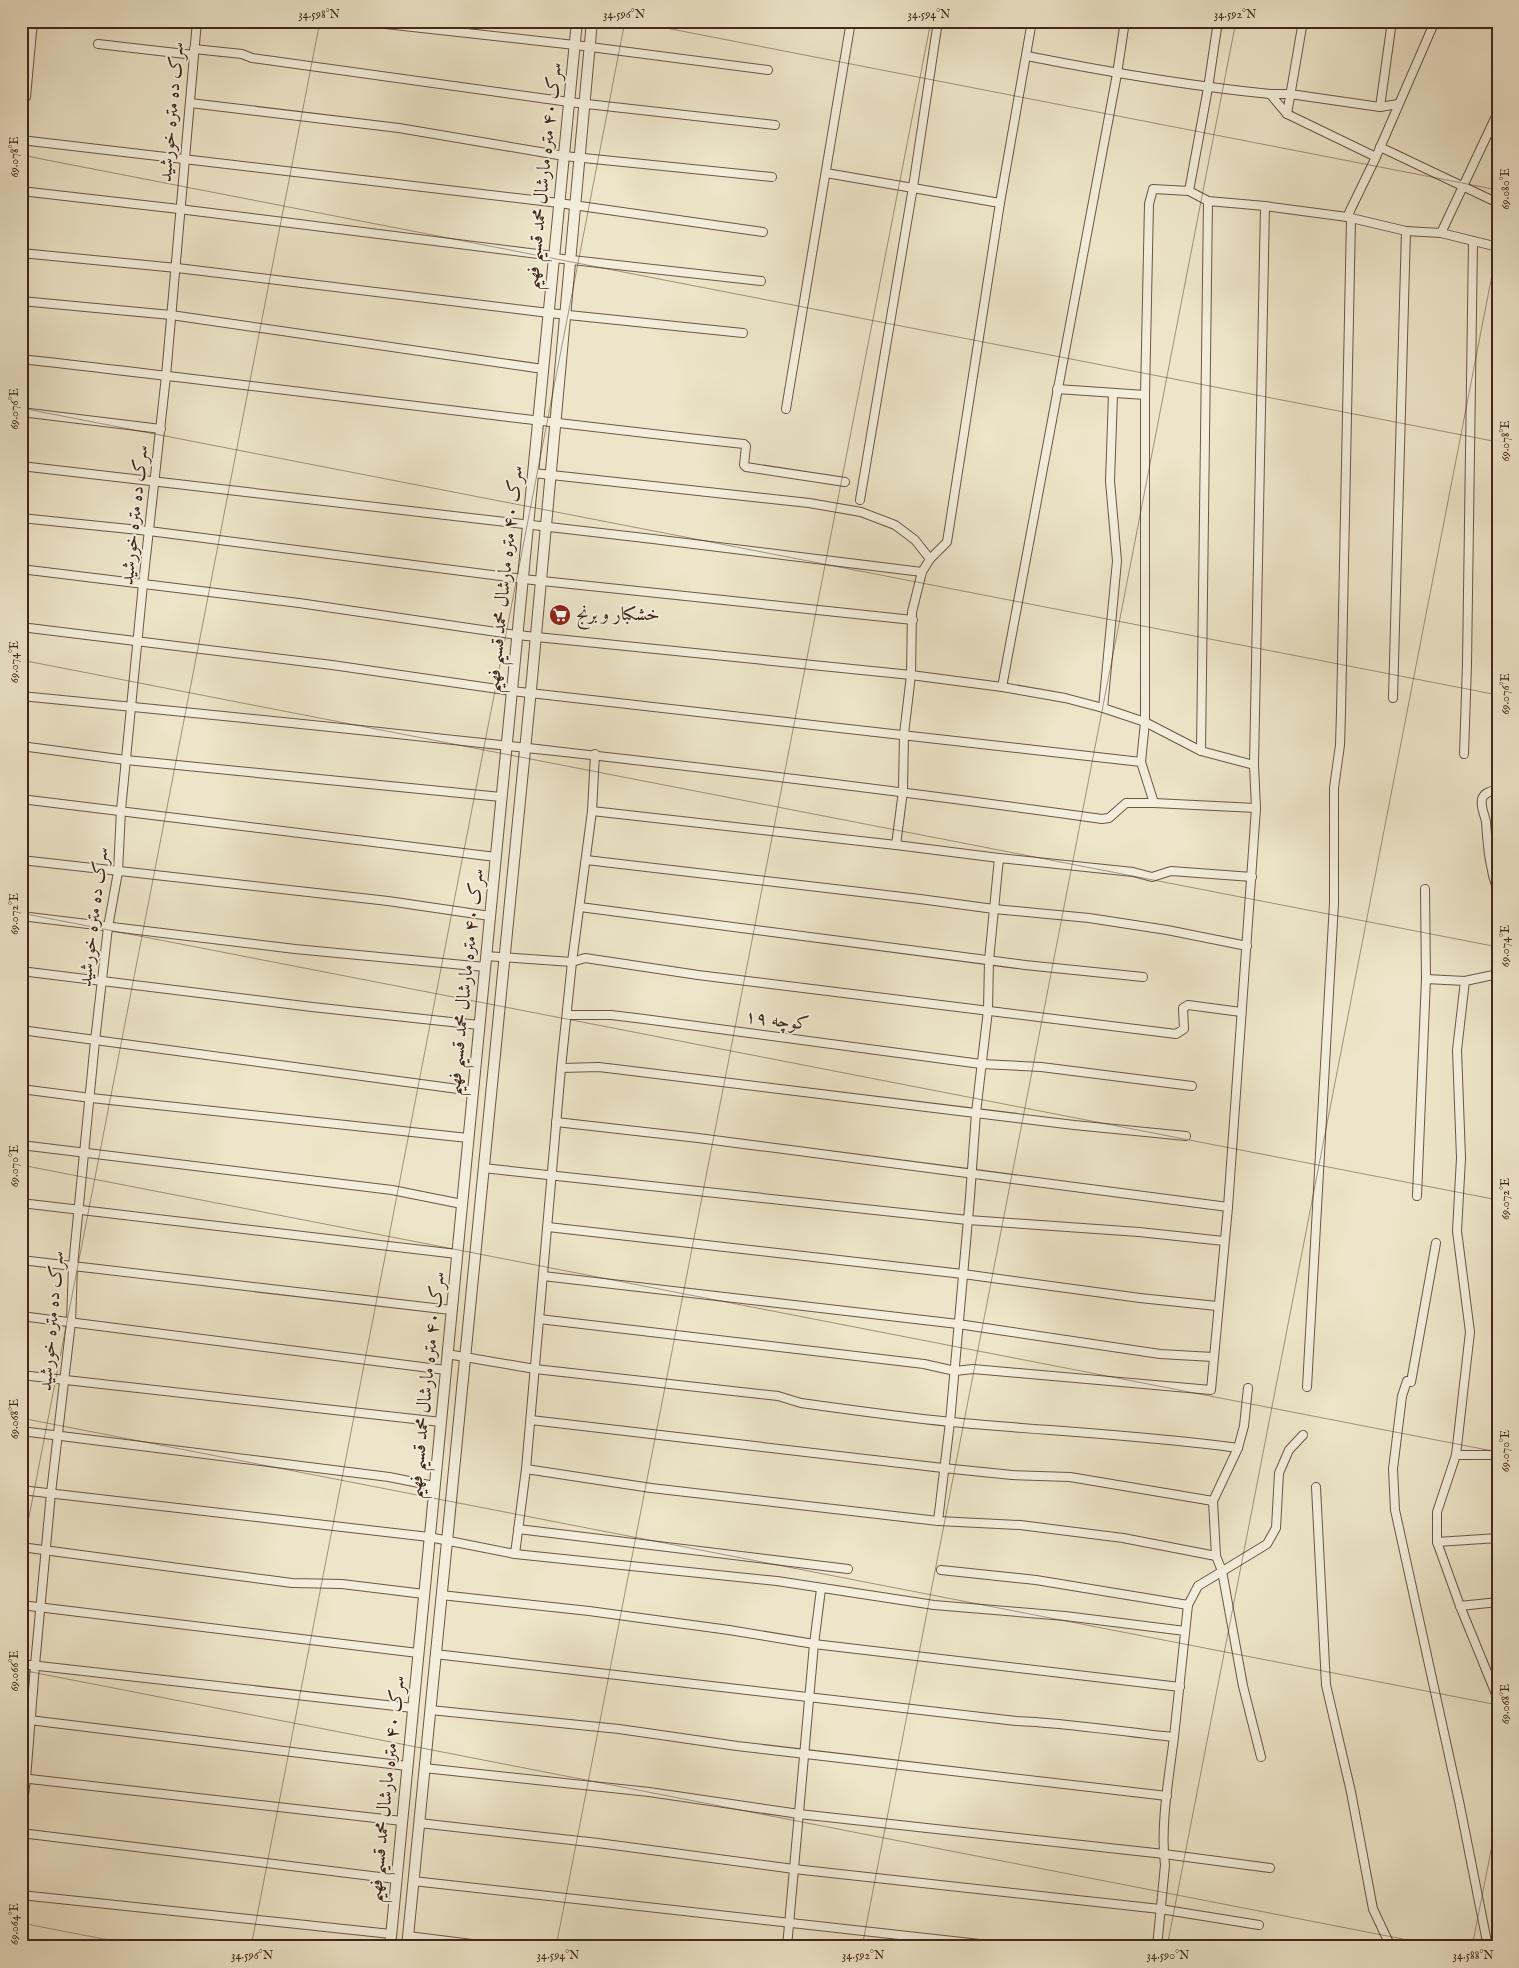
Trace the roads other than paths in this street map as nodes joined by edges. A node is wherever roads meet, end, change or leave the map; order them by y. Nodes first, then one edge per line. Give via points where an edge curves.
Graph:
1 (34, 21) edge
2 (197, 21) edge
3 (358, 21) edge
4 (577, 21) edge
5 (592, 21) edge
6 (851, 21) edge
7 (938, 21) edge
8 (1032, 21) edge
9 (1125, 21) edge
10 (1218, 21) edge
11 (1303, 21) edge
12 (1392, 21) edge
13 (1435, 21) edge
14 (98, 44) dead end
15 (575, 45) junction
16 (590, 47) junction
17 (194, 52) junction
18 (1027, 56) junction
19 (768, 70) dead end
20 (1117, 74) junction
21 (1208, 88) junction
22 (1270, 94) junction
23 (1290, 94) junction
24 (26, 97) dead end
25 (190, 102) junction
26 (569, 102) junction
27 (585, 104) junction
28 (1398, 104) junction
29 (1380, 107) junction
30 (1498, 112) edge
31 (1287, 114) junction
32 (775, 126) dead end
33 (21, 140) edge
34 (1380, 147) junction
35 (564, 156) junction
36 (1376, 157) junction
37 (580, 158) junction
38 (185, 160) junction
39 (826, 173) junction
40 (772, 178) dead end
41 (913, 187) junction
42 (1462, 187) junction
43 (1189, 191) junction
44 (21, 192) edge
45 (1208, 201) junction
46 (559, 203) junction
47 (1000, 203) junction
48 (1498, 203) edge
49 (575, 206) junction
50 (1265, 206) junction
51 (180, 209) junction
52 (1349, 217) junction
53 (1406, 230) junction
54 (764, 232) dead end
55 (1441, 233) junction
56 (1473, 241) junction
57 (1498, 247) edge
58 (21, 253) edge
59 (554, 257) junction
60 (570, 260) junction
61 (177, 268) junction
62 (761, 281) dead end
63 (21, 301) edge
64 (549, 313) junction
65 (171, 315) junction
66 (566, 315) junction
67 (743, 333) dead end
68 (21, 359) edge
69 (543, 369) junction
70 (166, 376) junction
71 (1057, 389) junction
72 (1114, 394) junction
73 (1145, 395) junction
74 (786, 409) dead end
75 (21, 412) edge
76 (538, 422) junction
77 (556, 424) junction
78 (161, 429) junction
79 (21, 466) edge
80 (533, 473) junction
81 (551, 475) junction
82 (154, 480) junction
83 (844, 482) dead end
84 (860, 500) dead end
85 (21, 518) edge
86 (528, 525) junction
87 (546, 527) junction
88 (149, 531) junction
89 (930, 559) junction
90 (21, 569) edge
91 (922, 572) junction
92 (523, 579) junction
93 (541, 581) junction
94 (143, 584) junction
95 (914, 620) junction
96 (21, 628) edge
97 (517, 635) junction
98 (536, 637) junction
99 (138, 642) junction
100 (910, 675) junction
101 (1002, 687) junction
102 (512, 691) junction
103 (531, 693) junction
104 (21, 696) edge
105 (1393, 698) dead end
106 (132, 706) junction
107 (1103, 708) junction
108 (1145, 722) junction
109 (904, 734) junction
110 (506, 744) junction
111 (21, 746) edge
112 (526, 747) junction
113 (1201, 751) junction
114 (595, 754) junction
115 (1464, 754) dead end
116 (126, 760) junction
117 (1141, 762) junction
118 (1254, 765) junction
119 (1498, 789) edge
120 (903, 791) junction
121 (501, 797) junction
122 (21, 799) edge
123 (1154, 803) junction
124 (1256, 808) junction
125 (122, 810) junction
126 (592, 811) junction
127 (896, 845) junction
128 (496, 858) junction
129 (999, 858) junction
130 (21, 860) edge
131 (586, 860) junction
132 (118, 872) junction
133 (1252, 877) junction
134 (1425, 889) dead end
135 (1498, 892) edge
136 (580, 907) junction
137 (994, 909) junction
138 (21, 916) edge
139 (490, 916) junction
140 (108, 927) junction
141 (1247, 946) junction
142 (486, 956) junction
143 (504, 957) junction
144 (989, 960) junction
145 (572, 962) junction
146 (485, 967) junction
147 (21, 972) edge
148 (1498, 974) edge
149 (1143, 977) dead end
150 (1426, 979) junction
151 (103, 981) junction
152 (1465, 981) junction
153 (988, 1010) junction
154 (1241, 1012) junction
155 (567, 1015) junction
156 (479, 1025) junction
157 (21, 1030) edge
158 (95, 1041) junction
159 (982, 1064) junction
160 (561, 1068) junction
161 (1192, 1086) dead end
162 (21, 1088) edge
163 (473, 1091) junction
164 (91, 1098) junction
165 (976, 1113) junction
166 (556, 1122) junction
167 (1186, 1136) dead end
168 (468, 1138) junction
169 (21, 1145) edge
170 (85, 1153) junction
171 (483, 1168) junction
172 (552, 1175) junction
173 (972, 1175) junction
174 (1417, 1196) dead end
175 (21, 1203) edge
176 (462, 1204) junction
177 (1228, 1206) junction
178 (79, 1210) junction
179 (968, 1220) junction
180 (548, 1228) junction
181 (1224, 1242) junction
182 (1436, 1243) dead end
183 (457, 1254) junction
184 (21, 1260) edge
185 (73, 1266) junction
186 (963, 1274) junction
187 (543, 1276) junction
188 (1217, 1306) junction
189 (452, 1310) junction
190 (21, 1316) edge
191 (539, 1319) junction
192 (71, 1322) junction
193 (958, 1324) junction
194 (447, 1354) junction
195 (464, 1357) junction
196 (1213, 1357) junction
197 (535, 1369) junction
198 (446, 1370) junction
199 (955, 1371) junction
200 (21, 1375) edge
201 (64, 1379) junction
202 (1307, 1387) dead end
203 (1248, 1388) dead end
204 (530, 1420) junction
205 (441, 1422) junction
206 (950, 1422) junction
207 (21, 1431) edge
208 (1303, 1435) dead end
209 (58, 1436) junction
210 (1238, 1448) junction
211 (1456, 1455) junction
212 (1498, 1455) edge
213 (943, 1468) junction
214 (526, 1469) junction
215 (434, 1486) junction
216 (1316, 1487) dead end
217 (21, 1490) edge
218 (51, 1493) junction
219 (1213, 1501) junction
220 (938, 1521) junction
221 (518, 1529) junction
222 (430, 1537) junction
223 (1498, 1538) edge
224 (446, 1540) junction
225 (1437, 1542) junction
226 (21, 1547) edge
227 (47, 1550) junction
228 (515, 1554) junction
229 (1216, 1556) junction
230 (848, 1569) dead end
231 (941, 1570) dead end
232 (1222, 1571) junction
233 (821, 1589) junction
234 (424, 1594) junction
235 (441, 1595) junction
236 (1498, 1602) edge
237 (21, 1605) edge
238 (1188, 1605) junction
239 (1460, 1606) junction
240 (41, 1607) junction
241 (1185, 1631) junction
242 (814, 1644) junction
243 (418, 1652) junction
244 (435, 1654) junction
245 (21, 1664) edge
246 (35, 1666) junction
247 (1180, 1687) junction
248 (810, 1696) junction
249 (1498, 1700) edge
250 (413, 1708) junction
251 (430, 1710) junction
252 (21, 1719) edge
253 (31, 1720) junction
254 (1174, 1737) junction
255 (805, 1755) junction
256 (1261, 1757) dead end
257 (407, 1766) junction
258 (424, 1768) junction
259 (24, 1778) edge
260 (1167, 1796) junction
261 (799, 1814) junction
262 (21, 1818) edge
263 (402, 1821) junction
264 (418, 1823) junction
265 (21, 1833) edge
266 (1164, 1854) junction
267 (1270, 1868) dead end
268 (794, 1869) junction
269 (396, 1878) junction
270 (413, 1880) junction
271 (21, 1895) edge
272 (1160, 1910) junction
273 (789, 1923) junction
274 (1259, 1925) dead end
275 (391, 1934) junction
276 (408, 1936) junction
277 (390, 1947) edge
278 (407, 1947) edge
279 (496, 1947) edge
280 (787, 1947) edge
281 (1007, 1947) edge
282 (1156, 1947) edge
283 (1391, 1947) edge
284 (1488, 1947) edge

1 - 24 street
2 - 17 street, سرک ده متره خورشید
3 - 15 street
4 - 15 street, سرک ۴۰ متره مارشال محمد قسیم فهیم
5 - 16 street, سرک ۴۰ متره مارشال محمد قسیم فهیم
6 - 39 street
7 - 41 street
8 - 18 street
9 - 20 street
10 - 21 street
11 - 23 street
12 - 29 street
13 - 28 street
14 - 17 street
15 - 16 street
15 - 26 street, سرک ۴۰ متره مارشال محمد قسیم فهیم
16 - 19 street
16 - 27 street, سرک ۴۰ متره مارشال محمد قسیم فهیم
17 - 25 street, سرک ده متره خورشید
17 - 26 street via 242,54 252,58
18 - 20 street
18 - 47 street
20 - 21 street
20 - 71 street
21 - 22 street
21 - 43 street
22 - 23 street
22 - 31 street
23 - 29 street
23 - 31 street
25 - 35 street via 400,128
25 - 38 street, سرک ده متره خورشید
26 - 27 street
26 - 35 street, سرک ۴۰ متره مارشال محمد قسیم فهیم
27 - 32 street
27 - 37 street, سرک ۴۰ متره مارشال محمد قسیم فهیم
28 - 29 street
28 - 34 street
30 - 42 street
31 - 36 street
33 - 38 street
34 - 36 street
34 - 42 street
35 - 37 street
35 - 46 street, سرک ۴۰ متره مارشال محمد قسیم فهیم
36 - 52 street
37 - 40 street
37 - 49 street, سرک ۴۰ متره مارشال محمد قسیم فهیم
38 - 46 street
38 - 51 street, سرک ده متره خورشید
39 - 41 street
39 - 74 street
41 - 47 street
41 - 84 street
42 - 48 street
42 - 55 street
43 - 45 street
43 - 73 street via 1153,189 1149,204
44 - 51 street
45 - 50 street
45 - 113 street
46 - 49 street
46 - 59 street, سرک ۴۰ متره مارشال محمد قسیم فهیم
47 - 89 street via 947,542
49 - 54 street
49 - 60 street, سرک ۴۰ متره مارشال محمد قسیم فهیم
50 - 52 street
50 - 118 street
51 - 59 street
51 - 61 street, سرک ده متره خورشید
52 - 53 street
52 - 202 street via 1342,712 1334,788 1334,903
53 - 55 street
53 - 105 street
55 - 56 street
56 - 57 street
56 - 115 street
58 - 61 street
59 - 60 street
59 - 64 street, سرک ۴۰ متره مارشال محمد قسیم فهیم
60 - 62 street
60 - 66 street, سرک ۴۰ متره مارشال محمد قسیم فهیم
61 - 64 street
61 - 65 street, سرک ده متره خورشید
63 - 65 street
64 - 66 street
64 - 69 street, سرک ۴۰ متره مارشال محمد قسیم فهیم
65 - 69 street
65 - 70 street, سرک ده متره خورشید
66 - 67 street
66 - 77 street, سرک ۴۰ متره مارشال محمد قسیم فهیم
68 - 70 street
69 - 76 street, سرک ۴۰ متره مارشال محمد قسیم فهیم
70 - 76 street
70 - 78 street, سرک ده متره خورشید
71 - 72 street
71 - 101 street
72 - 73 street
72 - 107 street via 1110,481 1117,561
73 - 108 street
75 - 78 street
76 - 77 street
76 - 80 street, سرک ۴۰ متره مارشال محمد قسیم فهیم
77 - 81 street, سرک ۴۰ متره مارشال محمد قسیم فهیم
77 - 83 street via 744,444 746,467
78 - 82 street, سرک ده متره خورشید
79 - 82 street
80 - 81 street
80 - 86 street, سرک ۴۰ متره مارشال محمد قسیم فهیم
81 - 87 street, سرک ۴۰ متره مارشال محمد قسیم فهیم
81 - 89 street via 809,503 861,512 895,525 915,540
82 - 86 street
82 - 88 street, سرک ده متره خورشید
85 - 88 street
86 - 87 street
86 - 92 street, سرک ۴۰ متره مارشال محمد قسیم فهیم
87 - 91 street
87 - 93 street, سرک ۴۰ متره مارشال محمد قسیم فهیم
88 - 92 street
88 - 94 street, سرک ده متره خورشید
89 - 91 street
90 - 94 street
91 - 95 street via 912,612
92 - 93 street
92 - 97 street, سرک ۴۰ متره مارشال محمد قسیم فهیم
93 - 95 street
93 - 98 street, سرک ۴۰ متره مارشال محمد قسیم فهیم
94 - 97 street
94 - 99 street, سرک ده متره خورشید
95 - 100 street
96 - 99 street
97 - 98 street
97 - 102 street, سرک ۴۰ متره مارشال محمد قسیم فهیم
98 - 100 street
98 - 103 street, سرک ۴۰ متره مارشال محمد قسیم فهیم
99 - 102 street
99 - 106 street, سرک ده متره خورشید
100 - 101 street
100 - 109 street
101 - 107 street
102 - 103 street
102 - 110 street, سرک ۴۰ متره مارشال محمد قسیم فهیم
103 - 109 street
103 - 112 street, سرک ۴۰ متره مارشال محمد قسیم فهیم
104 - 106 street
106 - 110 street
106 - 116 street, سرک ده متره خورشید
107 - 108 street
108 - 113 street
108 - 117 street
109 - 117 street
109 - 120 street
110 - 112 street
110 - 121 street, سرک ۴۰ متره مارشال محمد قسیم فهیم
111 - 116 street
112 - 114 street
112 - 143 street, سرک ۴۰ متره مارشال محمد قسیم فهیم
113 - 118 street
114 - 120 street
114 - 126 street
116 - 121 street
116 - 125 street, سرک ده متره خورشید
117 - 123 street
118 - 124 street
119 - 135 street via 1482,799 1487,848
120 - 123 street via 1102,819 1109,818 1126,803
120 - 127 street
121 - 128 street, سرک ۴۰ متره مارشال محمد قسیم فهیم
122 - 125 street
123 - 124 street
124 - 133 street
125 - 128 street
125 - 132 street, سرک ده متره خورشید
126 - 127 street
126 - 131 street
127 - 129 street
128 - 139 street, سرک ۴۰ متره مارشال محمد قسیم فهیم
129 - 133 street via 1152,876 1170,871
129 - 137 street
130 - 132 street
131 - 136 street
131 - 137 street
132 - 139 street via 388,901
132 - 140 street, سرک ده متره خورشید
133 - 141 street
134 - 150 street
136 - 144 street
136 - 145 street
137 - 141 street via 1089,918
137 - 144 street
138 - 140 street
139 - 142 street, سرک ۴۰ متره مارشال محمد قسیم فهیم
140 - 146 street
140 - 151 street, سرک ده متره خورشید
141 - 154 street
142 - 143 street
142 - 146 street, سرک ۴۰ متره مارشال محمد قسیم فهیم
143 - 145 street
143 - 171 street, سرک ۴۰ متره مارشال محمد قسیم فهیم
144 - 149 street
144 - 153 street
145 - 153 street via 585,958 757,983
145 - 155 street
146 - 156 street, سرک ۴۰ متره مارشال محمد قسیم فهیم
147 - 151 street
148 - 152 street
150 - 152 street
150 - 174 street
151 - 156 street
151 - 158 street, سرک ده متره خورشید
152 - 211 street via 1457,1050 1461,1158 1457,1231 1470,1332
153 - 154 street via 1176,1034 1184,1029 1183,1008 1188,1005
153 - 159 street
154 - 177 street
155 - 159 street, کوچه ۱۹ via 611,1015
155 - 160 street
156 - 163 street, سرک ۴۰ متره مارشال محمد قسیم فهیم
157 - 158 street
158 - 163 street
158 - 164 street, سرک ده متره خورشید
159 - 161 street, کوچه ۱۹ via 1041,1067
159 - 165 street
160 - 165 street via 599,1067
160 - 166 street
162 - 164 street
163 - 168 street, سرک ۴۰ متره مارشال محمد قسیم فهیم
164 - 168 street
164 - 170 street, سرک ده متره خورشید
165 - 167 street
165 - 173 street
166 - 172 street
166 - 173 street
168 - 176 street, سرک ۴۰ متره مارشال محمد قسیم فهیم
169 - 170 street
170 - 176 street via 392,1190
170 - 178 street, سرک ده متره خورشید
171 - 172 street
171 - 195 street, سرک ۴۰ متره مارشال محمد قسیم فهیم
172 - 179 street
172 - 180 street
173 - 177 street
173 - 179 street
175 - 178 street
176 - 183 street, سرک ۴۰ متره مارشال محمد قسیم فهیم
177 - 181 street
178 - 183 street
178 - 185 street, سرک ده متره خورشید
179 - 181 street via 1139,1232
179 - 186 street
180 - 186 street
180 - 187 street
181 - 188 street
182 - 284 street via 1412,1382 1407,1381 1404,1388 1398,1416 1392,1469 1395,1510
183 - 189 street, سرک ۴۰ متره مارشال محمد قسیم فهیم
184 - 185 street
185 - 189 street
185 - 192 street, سرک ده متره خورشید
186 - 188 street
186 - 193 street
187 - 191 street
187 - 193 street
188 - 196 street
189 - 194 street, سرک ۴۰ متره مارشال محمد قسیم فهیم
190 - 192 street
191 - 197 street
191 - 199 street via 905,1362
192 - 198 street
192 - 201 street, سرک ده متره خورشید
193 - 196 street via 1160,1354
193 - 199 street
194 - 195 street
194 - 198 street, سرک ۴۰ متره مارشال محمد قسیم فهیم
195 - 197 street
195 - 224 street, سرک ۴۰ متره مارشال محمد قسیم فهیم
196 - 199 street via 1211,1390 974,1369
197 - 204 street
197 - 206 street via 778,1396 801,1403
198 - 205 street, سرک ۴۰ متره مارشال محمد قسیم فهیم
199 - 206 street
200 - 201 street
201 - 205 street
201 - 209 street, سرک ده متره خورشید
203 - 210 street
204 - 213 street
204 - 214 street
205 - 215 street, سرک ۴۰ متره مارشال محمد قسیم فهیم
206 - 210 street via 1121,1434
206 - 213 street
207 - 209 street
208 - 232 street via 1289,1450 1279,1472 1277,1522 1267,1544
209 - 215 street via 389,1477
209 - 218 street, سرک ده متره خورشید
210 - 219 street
211 - 212 street
211 - 225 street via 1437,1512
213 - 219 street via 1070,1477
213 - 220 street
214 - 220 street via 651,1488
214 - 221 street
215 - 222 street, سرک ۴۰ متره مارشال محمد قسیم فهیم
216 - 283 street via 1326,1686 1352,1792 1373,1908
217 - 218 street
218 - 222 street
218 - 227 street, سرک ده متره خورشید
219 - 229 street
220 - 229 street via 1030,1526 1123,1538
221 - 228 street
221 - 230 street
222 - 224 street
222 - 234 street, سرک ۴۰ متره مارشال محمد قسیم فهیم
223 - 225 street
224 - 228 street
224 - 235 street, سرک ۴۰ متره مارشال محمد قسیم فهیم
225 - 239 street
226 - 227 street
227 - 234 street via 292,1583 342,1584
227 - 240 street, سرک ده متره خورشید
228 - 233 street via 777,1581
229 - 232 street
231 - 238 street via 1036,1580
232 - 238 street via 1198,1586
232 - 256 street via 1243,1686
233 - 241 street via 934,1605
233 - 242 street
234 - 243 street, سرک ۴۰ متره مارشال محمد قسیم فهیم
235 - 242 street via 589,1611
235 - 244 street, سرک ۴۰ متره مارشال محمد قسیم فهیم
236 - 239 street
237 - 240 street
238 - 241 street
239 - 249 street
240 - 243 street
240 - 246 street, سرک ده متره خورشید
241 - 247 street
242 - 247 street
242 - 248 street
243 - 250 street, سرک ۴۰ متره مارشال محمد قسیم فهیم
244 - 248 street
244 - 251 street, سرک ۴۰ متره مارشال محمد قسیم فهیم
245 - 246 street
246 - 250 street
246 - 253 street, سرک ده متره خورشید
247 - 254 street
248 - 254 street
248 - 255 street
250 - 257 street, سرک ۴۰ متره مارشال محمد قسیم فهیم
251 - 255 street via 619,1729
251 - 258 street, سرک ۴۰ متره مارشال محمد قسیم فهیم
252 - 253 street
253 - 257 street
253 - 259 street, سرک ده متره خورشید
254 - 260 street
255 - 260 street
255 - 261 street
257 - 263 street, سرک ۴۰ متره مارشال محمد قسیم فهیم
258 - 261 street via 649,1792
258 - 264 street, سرک ۴۰ متره مارشال محمد قسیم فهیم
259 - 262 street, سرک ده متره خورشید
259 - 263 street
260 - 266 street
261 - 266 street
261 - 268 street
263 - 269 street, سرک ۴۰ متره مارشال محمد قسیم فهیم
264 - 268 street
264 - 270 street, سرک ۴۰ متره مارشال محمد قسیم فهیم
265 - 269 street
266 - 267 street
266 - 272 street
268 - 272 street
268 - 273 street
269 - 275 street, سرک ۴۰ متره مارشال محمد قسیم فهیم
270 - 273 street
270 - 276 street, سرک ۴۰ متره مارشال محمد قسیم فهیم
271 - 275 street
272 - 274 street
272 - 282 street
273 - 280 street
273 - 281 street
275 - 277 street, سرک ۴۰ متره مارشال محمد قسیم فهیم
276 - 278 street, سرک ۴۰ متره مارشال محمد قسیم فهیم
276 - 279 street

